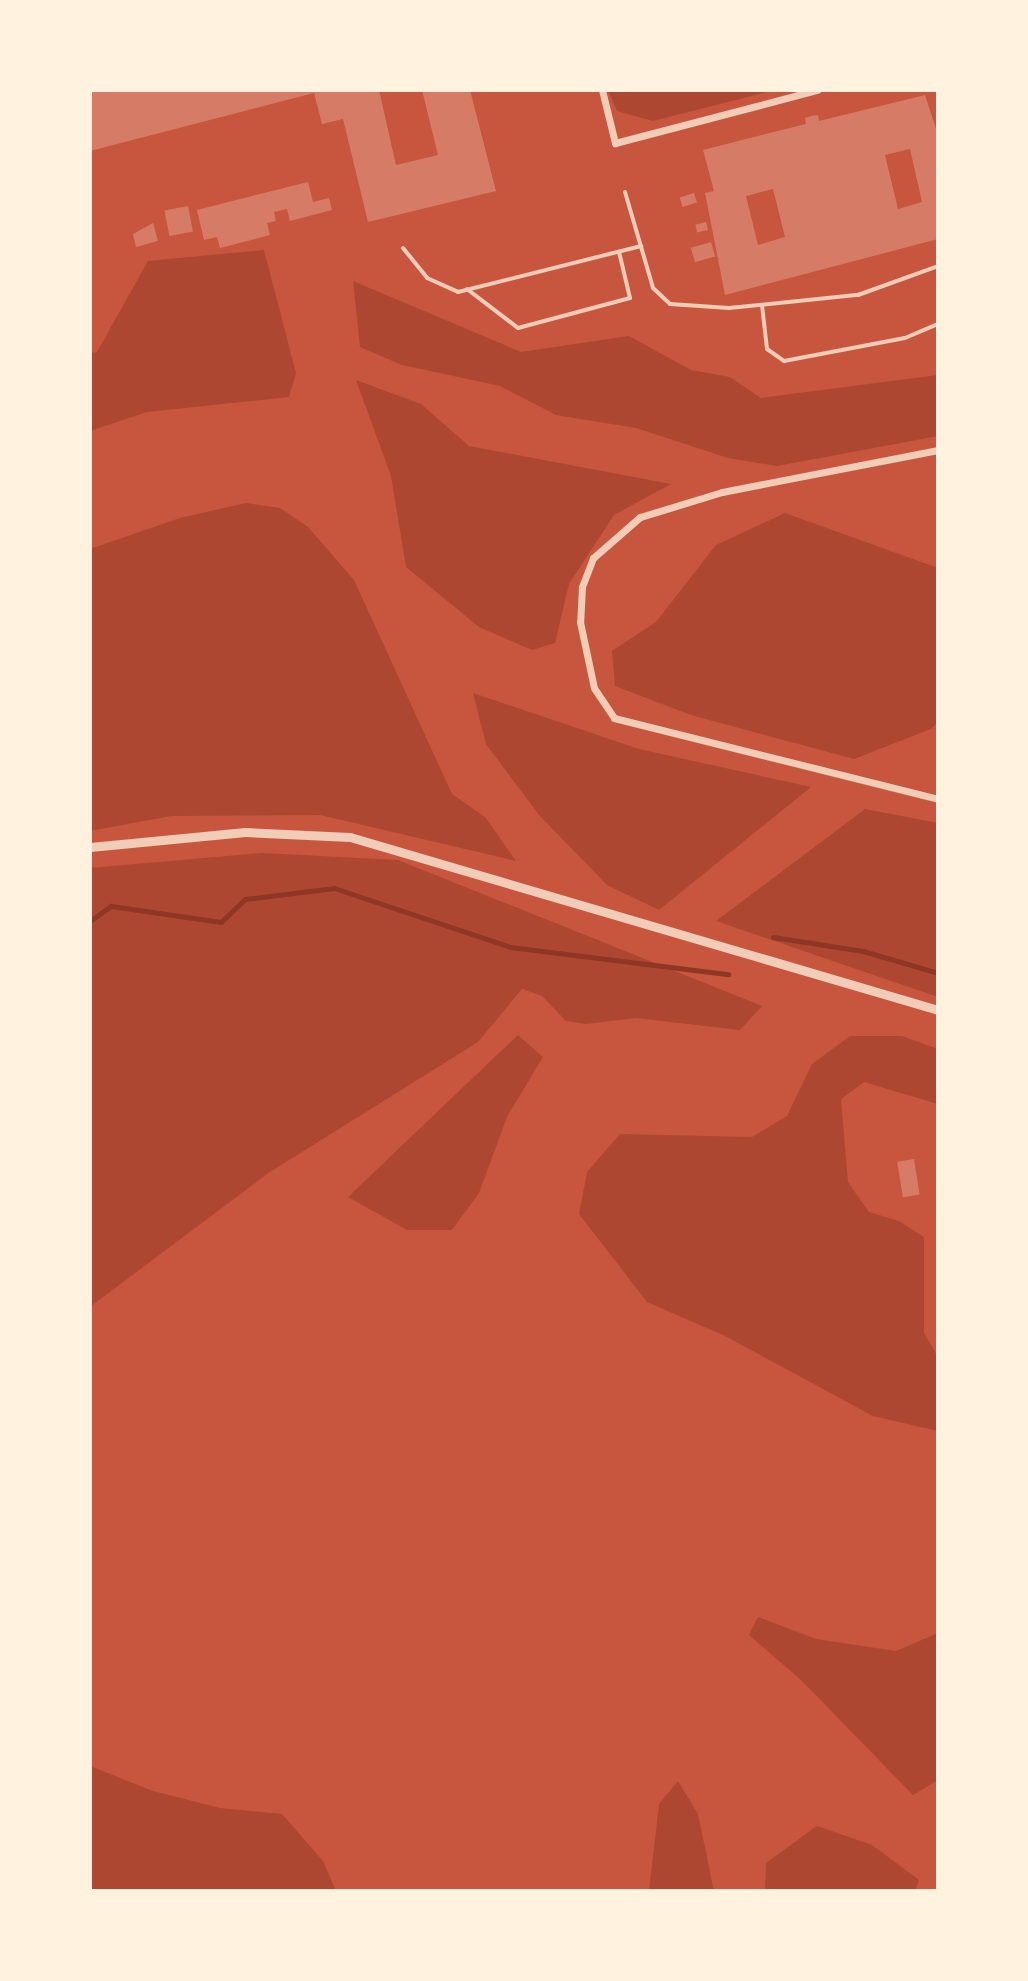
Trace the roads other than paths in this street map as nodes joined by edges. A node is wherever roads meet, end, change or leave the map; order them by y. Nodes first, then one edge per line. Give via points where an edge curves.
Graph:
1 (602, 90) edge
2 (817, 90) edge
3 (625, 192) dead end
4 (641, 246) junction
5 (403, 248) dead end
6 (619, 252) junction
7 (938, 266) edge
8 (467, 289) junction
9 (762, 305) junction
10 (938, 324) edge
11 (938, 450) edge
12 (938, 799) edge
13 (90, 847) edge
14 (938, 1010) edge

1 - 2 street via 615,143
3 - 4 lane
4 - 6 lane
4 - 9 lane via 653,288 670,304 695,309
5 - 8 lane via 427,278 444,289
6 - 8 lane
6 - 8 lane via 630,298 518,328
7 - 9 lane via 858,295
9 - 10 lane via 767,349 784,361 905,338
11 - 12 street via 722,492 640,517 593,558 582,587 580,622 594,688 614,718
13 - 14 street via 259,832 350,837

